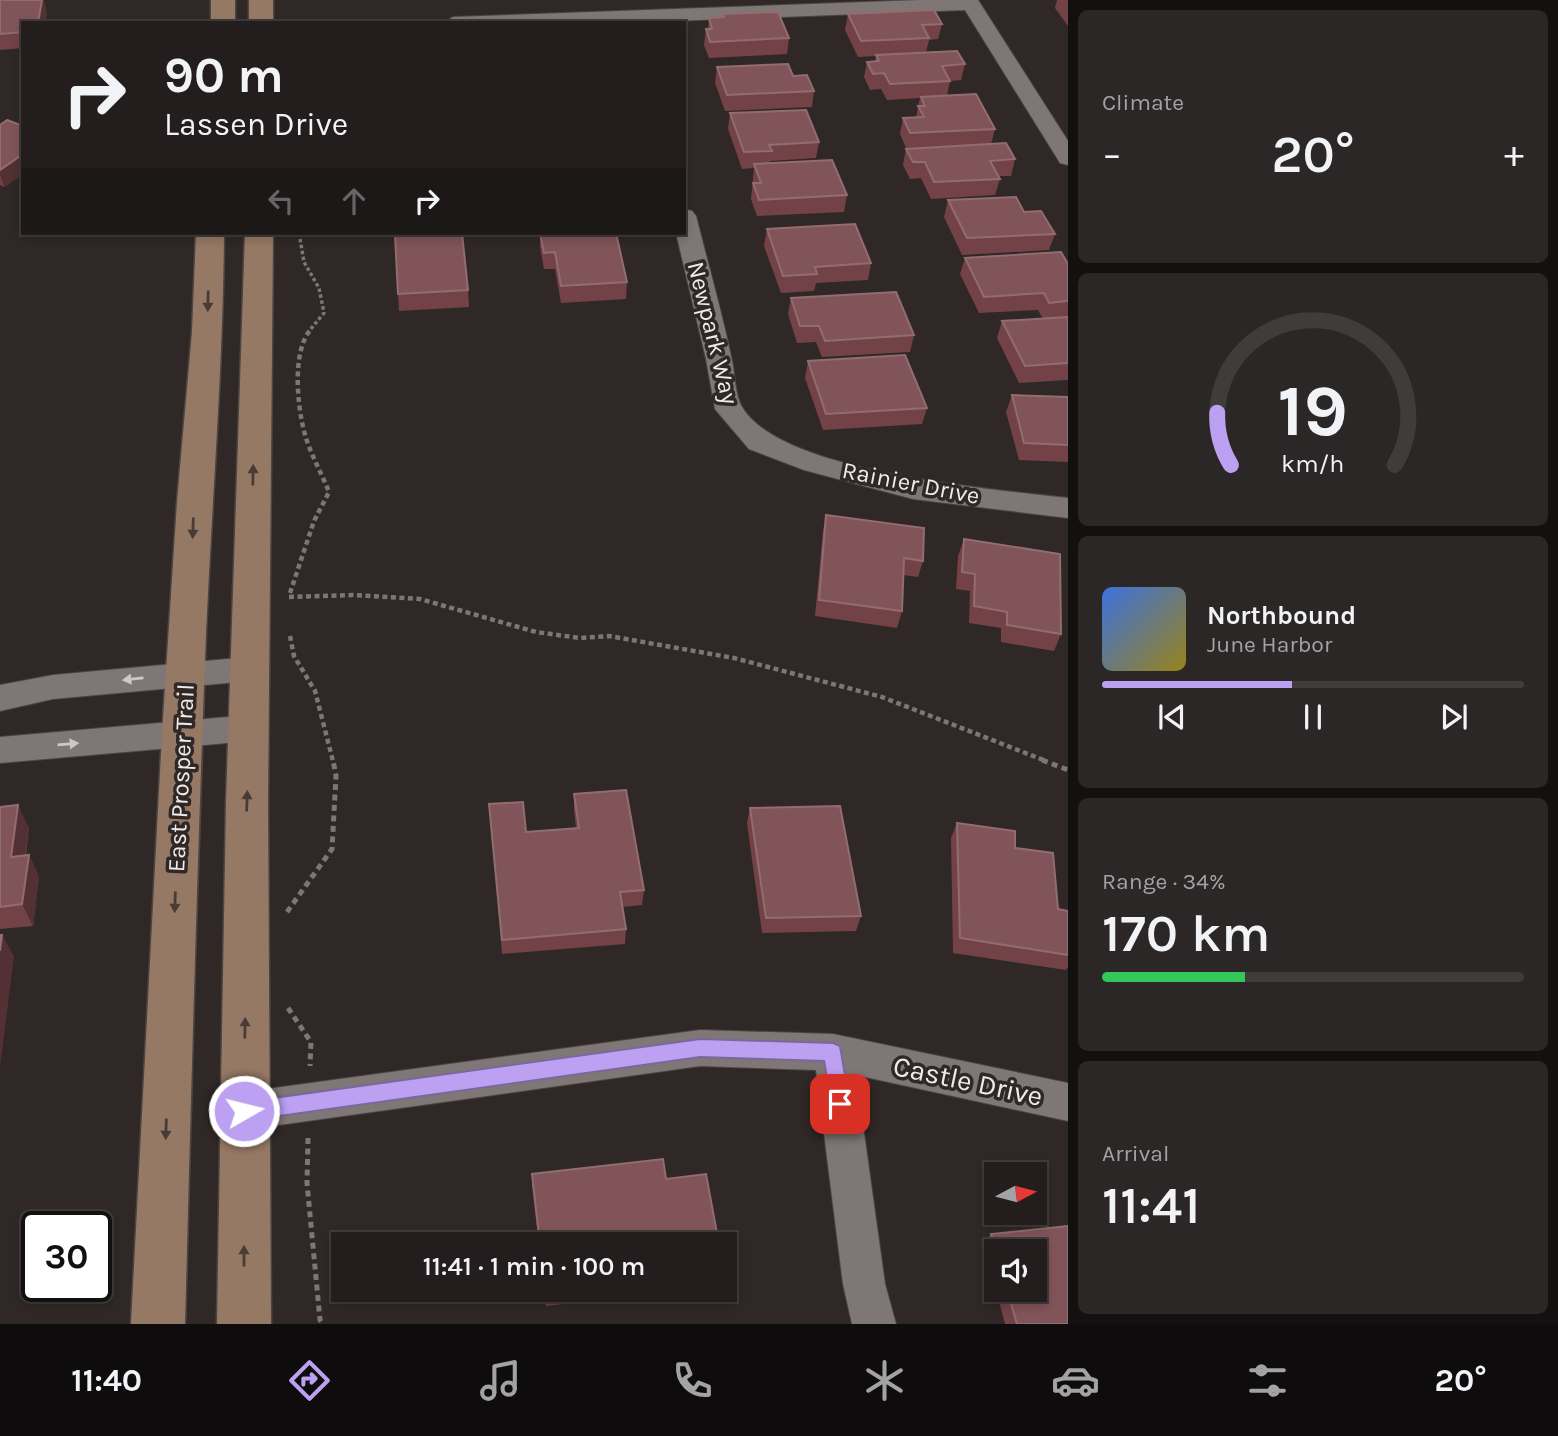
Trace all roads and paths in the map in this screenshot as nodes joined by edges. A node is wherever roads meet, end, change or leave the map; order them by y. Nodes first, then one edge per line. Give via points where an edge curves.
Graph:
1 (223, 0) edge
2 (261, 0) edge
3 (808, 5) edge
4 (637, 19) edge
5 (223, 21) edge
6 (261, 21) edge
7 (545, 21) edge
8 (1068, 158) edge
9 (686, 224) edge
10 (210, 235) edge
11 (259, 235) edge
12 (299, 235) edge
13 (759, 442) joint
14 (1068, 508) edge
15 (289, 597) junction
16 (287, 605) dead end
17 (288, 624) dead end
18 (249, 669) junction
19 (187, 674) junction
20 (0, 698) edge
21 (250, 728) junction
22 (182, 734) junction
23 (0, 750) edge
24 (1068, 770) edge
25 (281, 920) dead end
26 (282, 1000) dead end
27 (833, 1052) junction
28 (1068, 1101) edge
29 (309, 1102) junction
30 (244, 1111) junction
31 (158, 1324) edge
32 (244, 1324) edge
33 (323, 1324) edge
34 (874, 1324) edge

1 - 5 main road
2 - 6 main road
3 - 4 street
3 - 8 street via 971,4
4 - 7 street
9 - 13 street, Newpark Way via 728,409
10 -> 19 main road, East Prosper Trail
18 -> 11 main road
12 - 15 path via 304,262 319,288 324,313 304,337 297,380 304,432 329,492 314,521
13 - 14 street, Rainier Drive via 814,464 913,489
15 - 16 path
15 - 24 path via 420,599 536,632 580,638 609,636 734,658 882,697
17 - 25 path via 295,656 315,691 336,776 332,849
18 - 19 street
18 - 21 main road
19 -> 20 street via 53,687
19 - 22 main road, East Prosper Trail
21 - 22 street
30 -> 21 main road
23 -> 22 street
22 -> 31 main road, East Prosper Trail
26 - 29 path via 311,1042
27 - 28 street, Castle Drive
27 - 29 street, Castle Drive via 700,1048
27 - 34 street via 864,1284
29 - 30 street, Castle Drive
29 - 33 path via 307,1183
32 -> 30 main road

